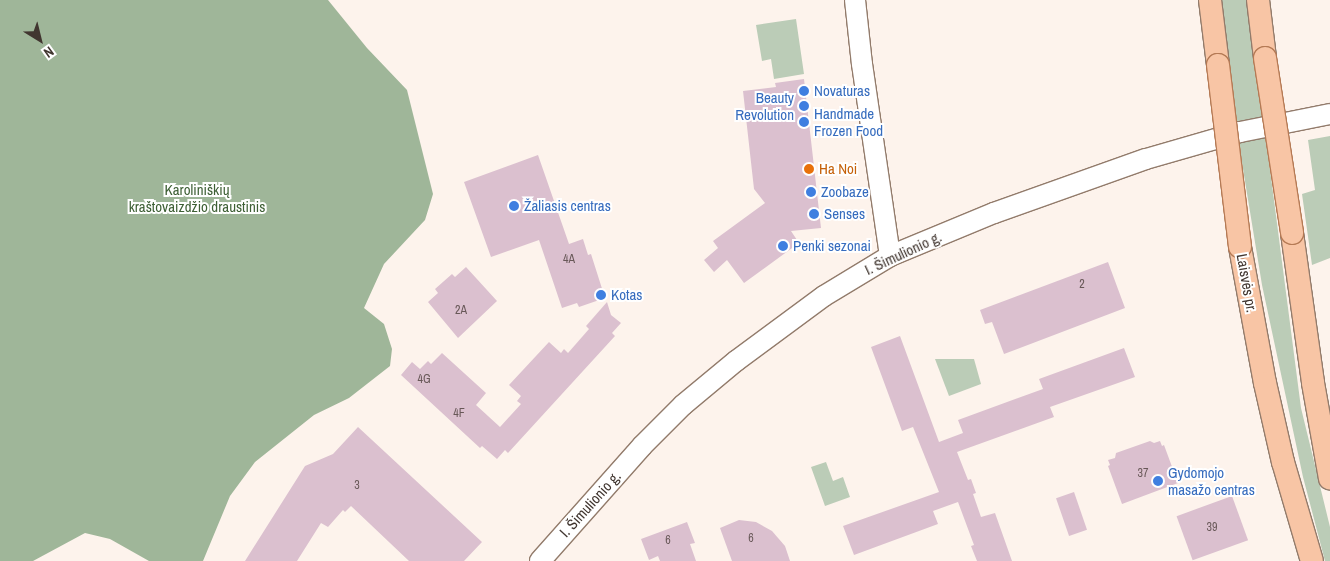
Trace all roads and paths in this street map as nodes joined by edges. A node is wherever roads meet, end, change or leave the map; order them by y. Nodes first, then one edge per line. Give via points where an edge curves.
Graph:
1 (855, 0) edge
2 (1210, 0) edge
3 (1258, 0) edge
4 (1330, 114) edge
5 (890, 256) junction
6 (1330, 478) edge
7 (540, 561) edge
8 (1312, 561) edge

1 - 5 street
2 - 8 main road, Laisvės pr., bridge via 1240,247 1265,384
3 - 6 main road, bridge via 1312,383
4 - 5 street, I. Šimulionio g. via 1240,132 1146,158 994,213
5 - 7 street, I. Šimulionio g. via 817,302 736,361 684,405 642,446

